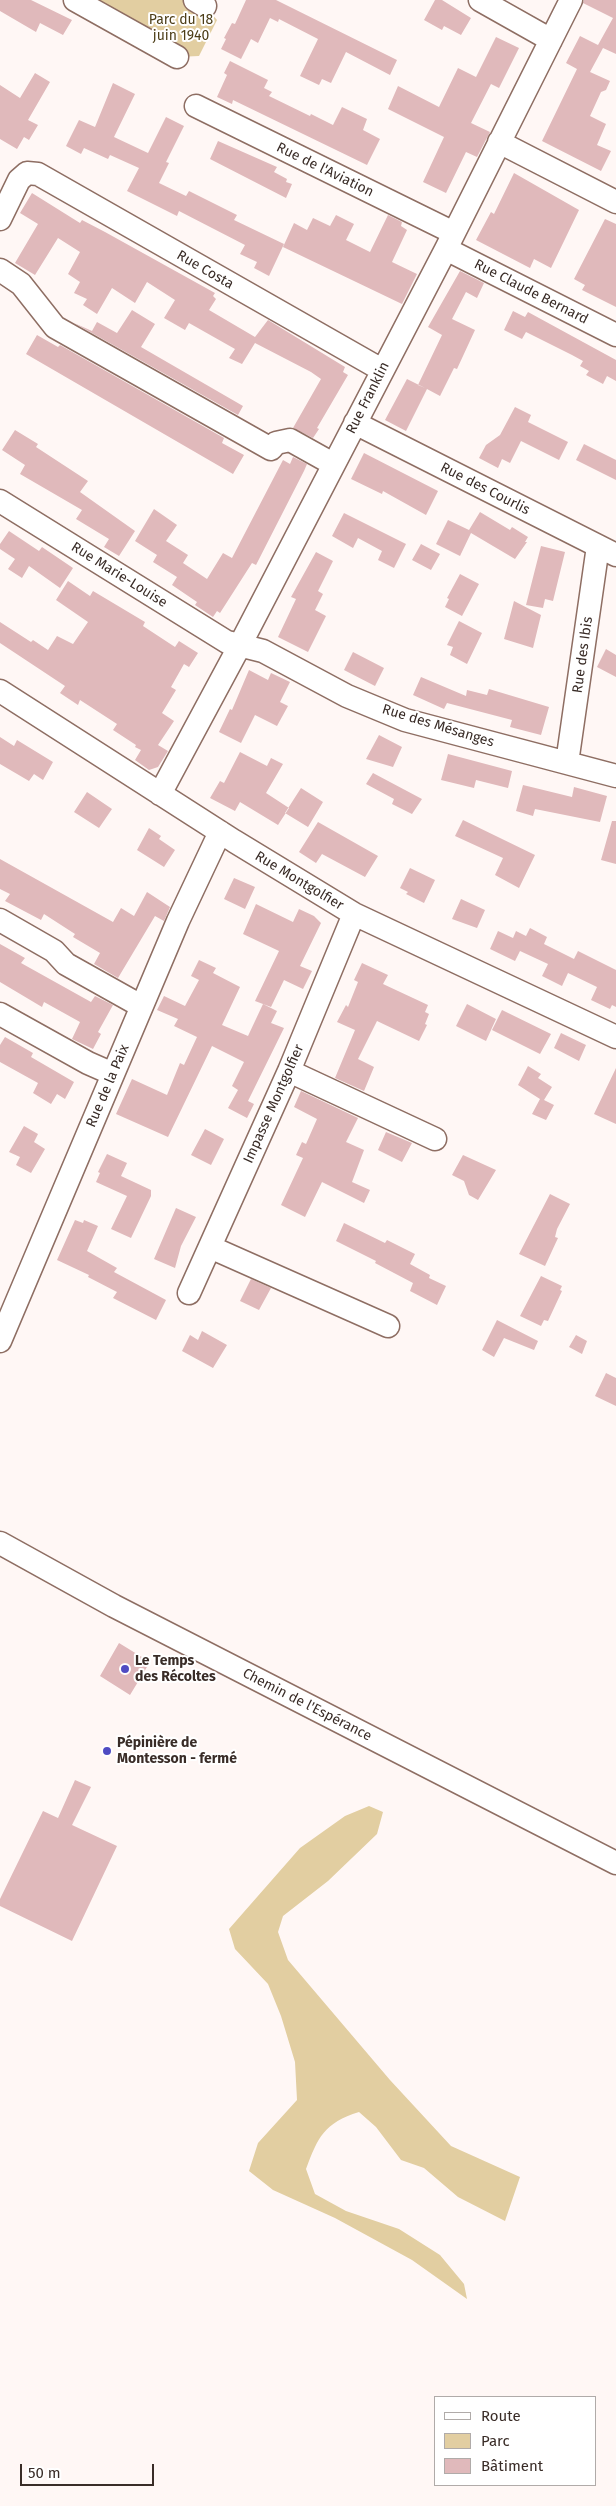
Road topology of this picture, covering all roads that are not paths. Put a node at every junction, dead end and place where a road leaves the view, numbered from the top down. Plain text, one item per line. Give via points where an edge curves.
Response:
1 (76, 0) edge
2 (480, 0) edge
3 (571, 0) edge
4 (551, 40) junction
5 (176, 58) dead end
6 (196, 106) dead end
7 (499, 142) junction
8 (616, 202) edge
9 (0, 219) edge
10 (450, 241) junction
11 (0, 270) edge
12 (616, 336) edge
13 (382, 370) junction
14 (355, 423) junction
15 (333, 464) junction
16 (0, 501) edge
17 (607, 550) edge
18 (239, 647) junction
19 (0, 691) edge
20 (567, 763) junction
21 (616, 776) edge
22 (160, 794) junction
23 (220, 832) junction
24 (354, 914) junction
25 (0, 920) edge
26 (142, 1006) junction
27 (0, 1014) edge
28 (616, 1037) edge
29 (289, 1071) junction
30 (113, 1074) junction
31 (435, 1139) dead end
32 (210, 1247) junction
33 (190, 1293) dead end
34 (388, 1326) dead end
35 (0, 1341) edge
36 (0, 1542) edge
37 (616, 1863) edge

1 - 5 street
2 - 4 street
3 - 4 street, Rue Franklin
4 - 7 street, Rue Franklin
6 - 10 street, Rue de l'Aviation
7 - 8 street
7 - 10 street, Rue Franklin
9 - 13 street, Rue Costa via 19,180 27,173 38,174
10 - 12 street, Rue Claude Bernard
10 - 13 street, Rue Franklin
11 - 15 street via 21,284 55,327 271,449 276,443 290,440
13 - 14 street, Rue Franklin
14 - 15 street, Rue Franklin
14 - 17 street, Rue des Courlis
15 - 18 street, Rue Franklin
16 - 18 street, Rue Marie-Louise
17 - 20 street, Rue des Ibis
18 - 20 street, Rue des Mésanges via 263,651 347,696 404,720
18 - 22 street, Rue Franklin
19 - 22 street, Rue Montgolfier
20 - 21 street, Rue des Mésanges
22 - 23 street, Rue Montgolfier
23 - 24 street, Rue Montgolfier
23 - 26 street, Rue de la Paix
24 - 28 street, Rue Montgolfier
24 - 29 street, Impasse Montgolfier
25 - 26 street via 54,951 66,964
26 - 30 street, Rue de la Paix
27 - 30 street
29 - 31 street
29 - 32 street, Impasse Montgolfier
30 - 35 street, Rue de la Paix
32 - 33 street, Impasse Montgolfier
32 - 34 street
36 - 37 street, Chemin de l'Espérance via 114,1606

